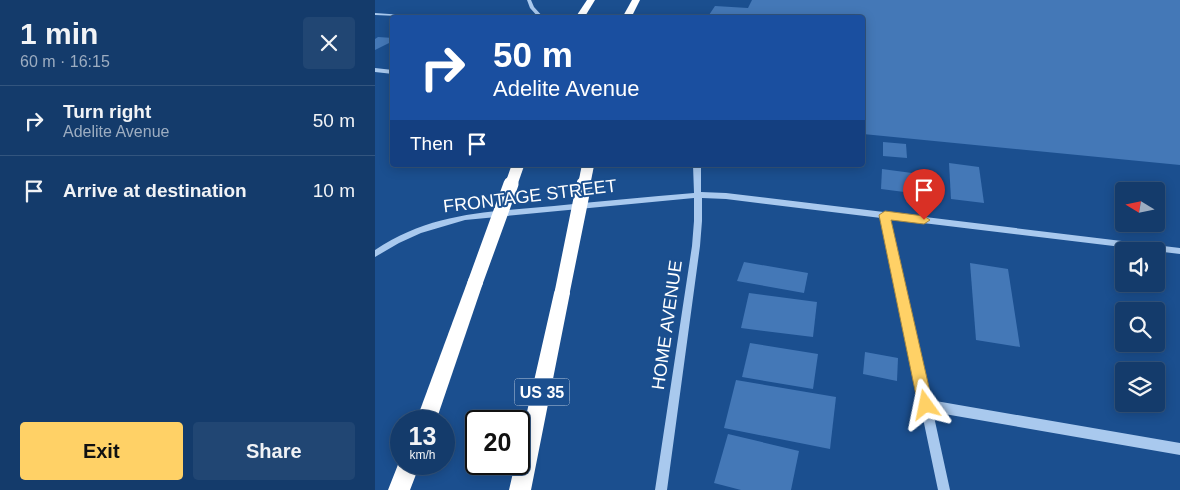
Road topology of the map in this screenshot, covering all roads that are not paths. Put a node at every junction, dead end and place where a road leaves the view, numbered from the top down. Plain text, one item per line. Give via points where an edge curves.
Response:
1 (529, 0) edge
2 (591, 0) edge
3 (636, 0) edge
4 (375, 14) edge
5 (390, 15) edge
6 (539, 15) edge
7 (581, 15) edge
8 (628, 15) edge
9 (375, 70) edge
10 (390, 72) edge
11 (517, 167) edge
12 (588, 167) edge
13 (697, 167) edge
14 (697, 195) junction
15 (885, 215) junction
16 (1180, 251) edge
17 (375, 254) edge
18 (926, 405) junction
19 (430, 410) edge
20 (1180, 449) edge
21 (405, 475) edge
22 (399, 490) edge
23 (521, 490) edge
24 (661, 490) edge
25 (944, 490) edge

1 - 6 street
2 - 7 highway
3 - 8 highway
4 - 5 street
9 - 10 street
11 - 19 highway, bridge
12 - 23 highway, US 35, bridge
13 - 14 street, HOME AVENUE
14 - 15 street, FRONTAGE STREET
14 - 17 street, FRONTAGE STREET via 465,217 438,222 411,233
14 - 24 street, HOME AVENUE via 696,246
15 - 16 street, FRONTAGE STREET
15 - 18 street
18 - 20 street
18 - 25 street
21 - 22 highway

